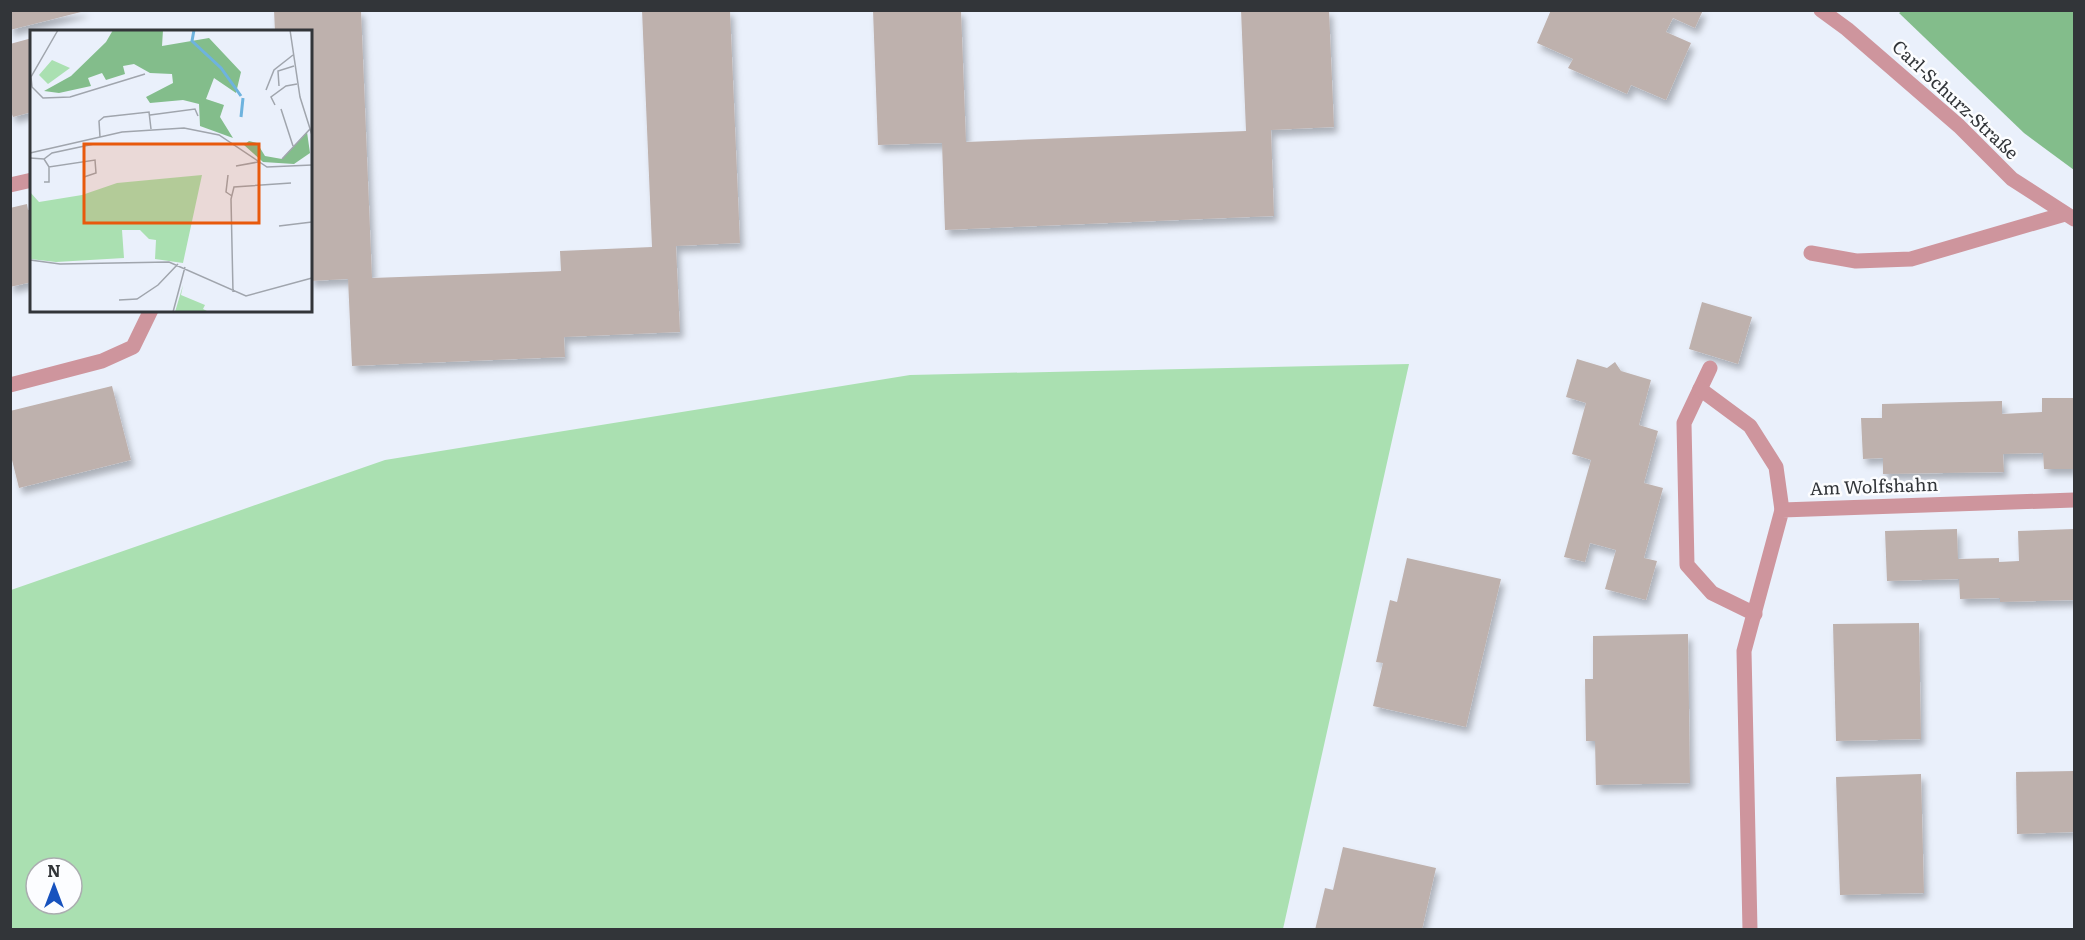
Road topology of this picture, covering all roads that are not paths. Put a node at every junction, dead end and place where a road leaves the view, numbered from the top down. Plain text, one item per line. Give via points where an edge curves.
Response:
1 (1821, 10) edge
2 (30, 180) edge
3 (10, 185) edge
4 (2070, 217) edge
5 (1811, 253) dead end
6 (149, 312) edge
7 (1710, 368) dead end
8 (10, 384) edge
9 (1700, 389) junction
10 (2074, 500) edge
11 (1782, 510) junction
12 (1755, 614) junction
13 (1750, 930) edge

1 - 4 street, Carl-Schurz-Straße via 1959,126 2012,179
2 - 3 street
4 - 5 street, Carl-Schurz-Straße via 1911,259 1856,261
6 - 8 street via 133,346 102,361
7 - 9 street
9 - 11 street via 1750,426 1776,467
9 - 12 street via 1684,423 1687,565 1712,593
10 - 11 street, Am Wolfshahn
11 - 12 street
12 - 13 street via 1744,651

